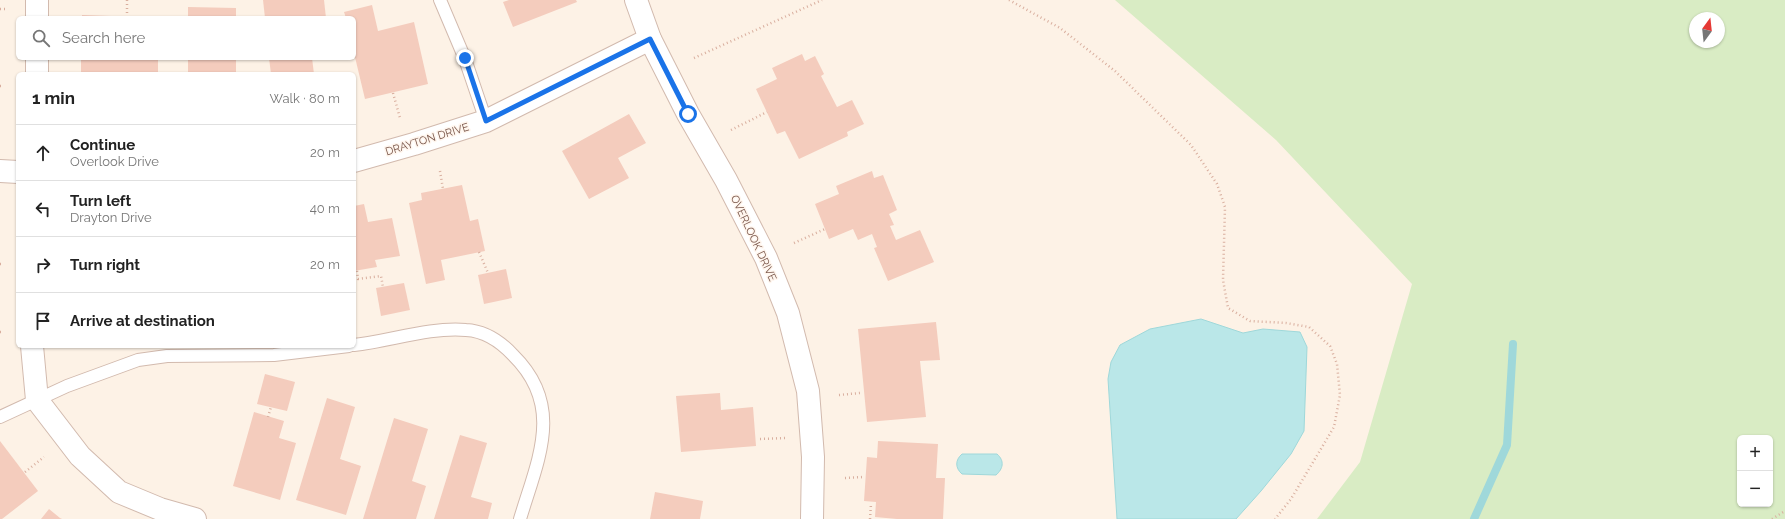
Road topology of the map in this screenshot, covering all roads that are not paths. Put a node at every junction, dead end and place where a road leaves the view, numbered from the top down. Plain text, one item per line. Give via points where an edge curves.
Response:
1 (37, 0) edge
2 (440, 0) edge
3 (636, 0) edge
4 (37, 16) edge
5 (650, 39) junction
6 (37, 60) edge
7 (36, 72) edge
8 (486, 121) junction
9 (356, 160) edge
10 (0, 171) edge
11 (16, 172) edge
12 (356, 345) edge
13 (32, 348) edge
14 (332, 348) edge
15 (37, 400) junction
16 (0, 417) edge
17 (195, 519) edge
18 (520, 519) edge
19 (812, 519) edge

1 - 4 street
2 - 8 lane via 465,58
3 - 5 street, OVERLOOK DRIVE
5 - 8 street, DRAYTON DRIVE
5 - 19 street, OVERLOOK DRIVE via 766,258 788,314 808,391 813,457
6 - 7 street
8 - 9 street, DRAYTON DRIVE
10 - 11 street
12 - 18 lane via 434,332 466,330 479,332 497,340 525,367 540,394 544,422 541,449
13 - 15 street
14 - 15 lane via 274,355 167,356 138,360
15 - 16 lane
15 - 17 street via 80,456 119,492 160,509

